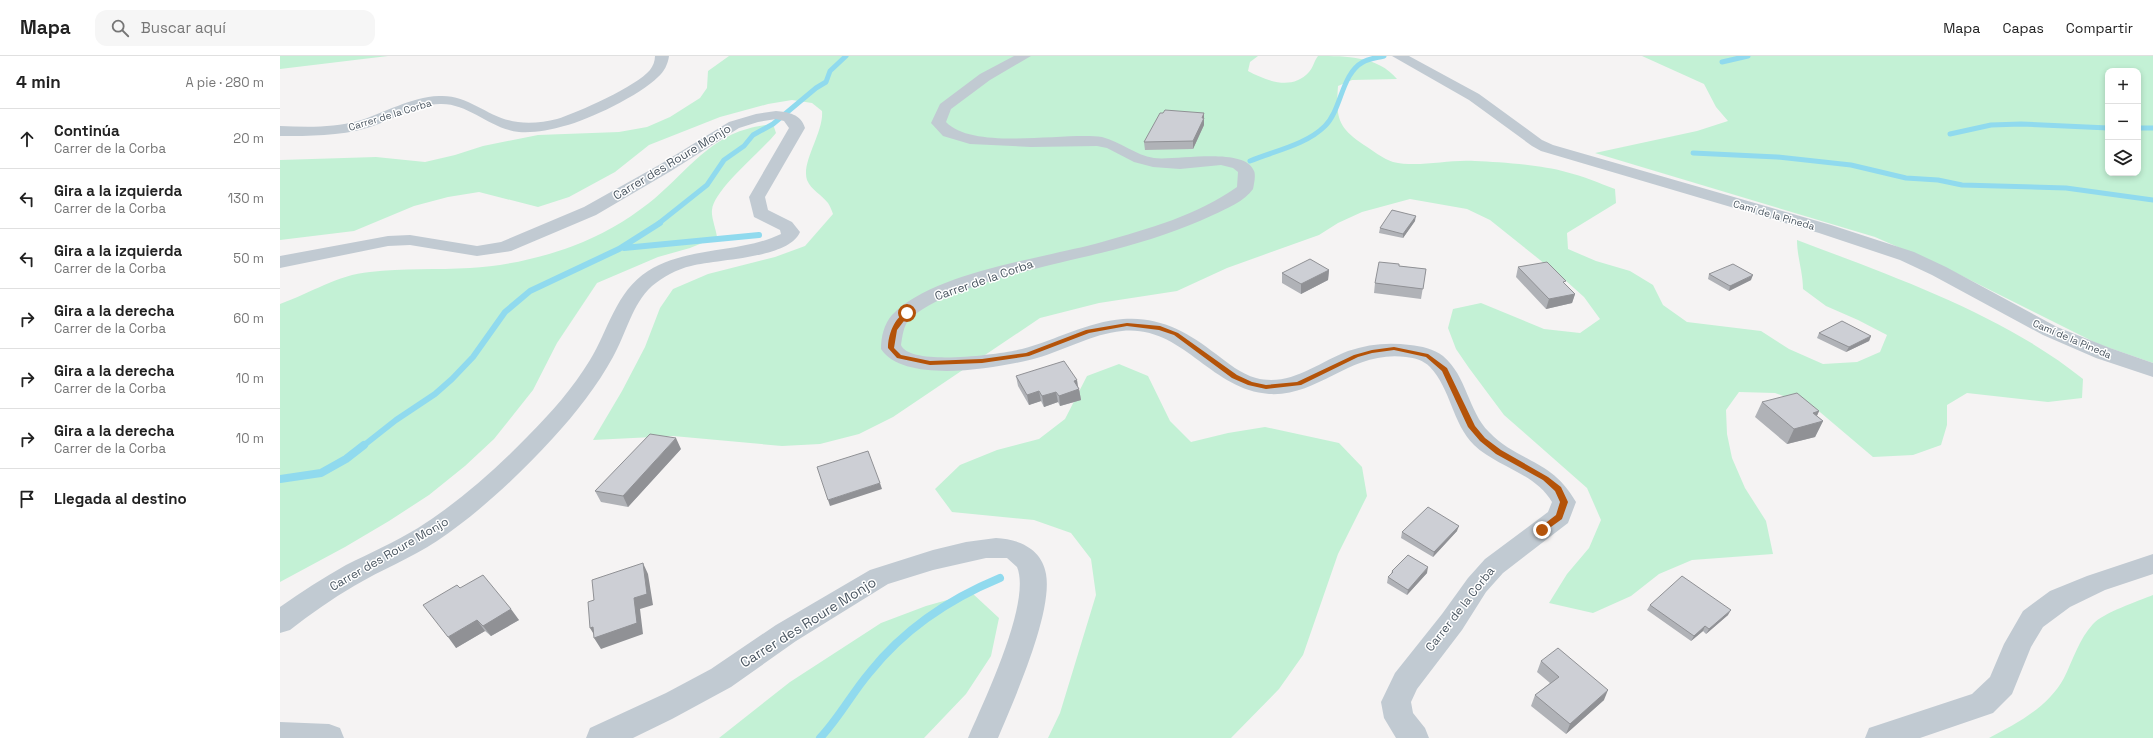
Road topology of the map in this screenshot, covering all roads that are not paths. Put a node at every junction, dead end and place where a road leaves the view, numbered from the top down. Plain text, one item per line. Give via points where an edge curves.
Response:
1 (662, 56) edge
2 (1024, 56) edge
3 (1399, 56) edge
4 (280, 131) edge
5 (280, 262) edge
6 (2153, 370) edge
7 (2153, 564) edge
8 (280, 622) edge
9 (280, 736) edge
10 (330, 738) edge
11 (601, 738) edge
12 (983, 738) edge
13 (1414, 738) edge
14 (1880, 738) edge

1 - 4 street, Carrer de la Corba via 661,65 649,78 571,120 550,125 508,125 467,104 441,100 424,103 348,128 318,132
2 - 13 street, Carrer de la Corba via 985,77 945,107 940,113 938,124 941,129 955,136 1001,142 1031,144 1097,141 1109,143 1146,161 1158,163 1235,163 1246,171 1245,189 1207,211 1124,241 1010,270 935,296 917,305 900,320 891,339 891,348 899,356 930,363 982,361 1027,354 1088,331 1143,325 1176,334 1234,376 1250,384 1266,387 1298,384 1372,351 1412,351 1437,361 1445,370 1472,427 1482,440 1546,479 1558,489 1564,502 1559,517 1494,566 1477,585 1452,622 1404,682 1396,702 1397,708 1399,718
3 - 6 street, Camí de la Pineda via 1474,97 1547,148 1838,233 1907,256 2050,331
5 - 8 street, Carrer des Roure Monjo via 388,241 410,240 477,251 505,248 590,211 734,124 776,115 789,117 796,123 797,128 757,197 760,213 786,226 791,232 789,237 780,243 760,248 682,262 654,274 643,283 628,304 609,345 570,403 535,442 482,492 436,529 343,580
7 - 14 street via 2096,583 2067,596 2033,619 2018,644 2002,685 1982,704
9 - 10 street
11 - 12 street, Carrer des Roure Monjo via 703,688 812,616 878,578 952,556 1002,546 1016,550 1028,559 1033,573 1034,589 1026,625

